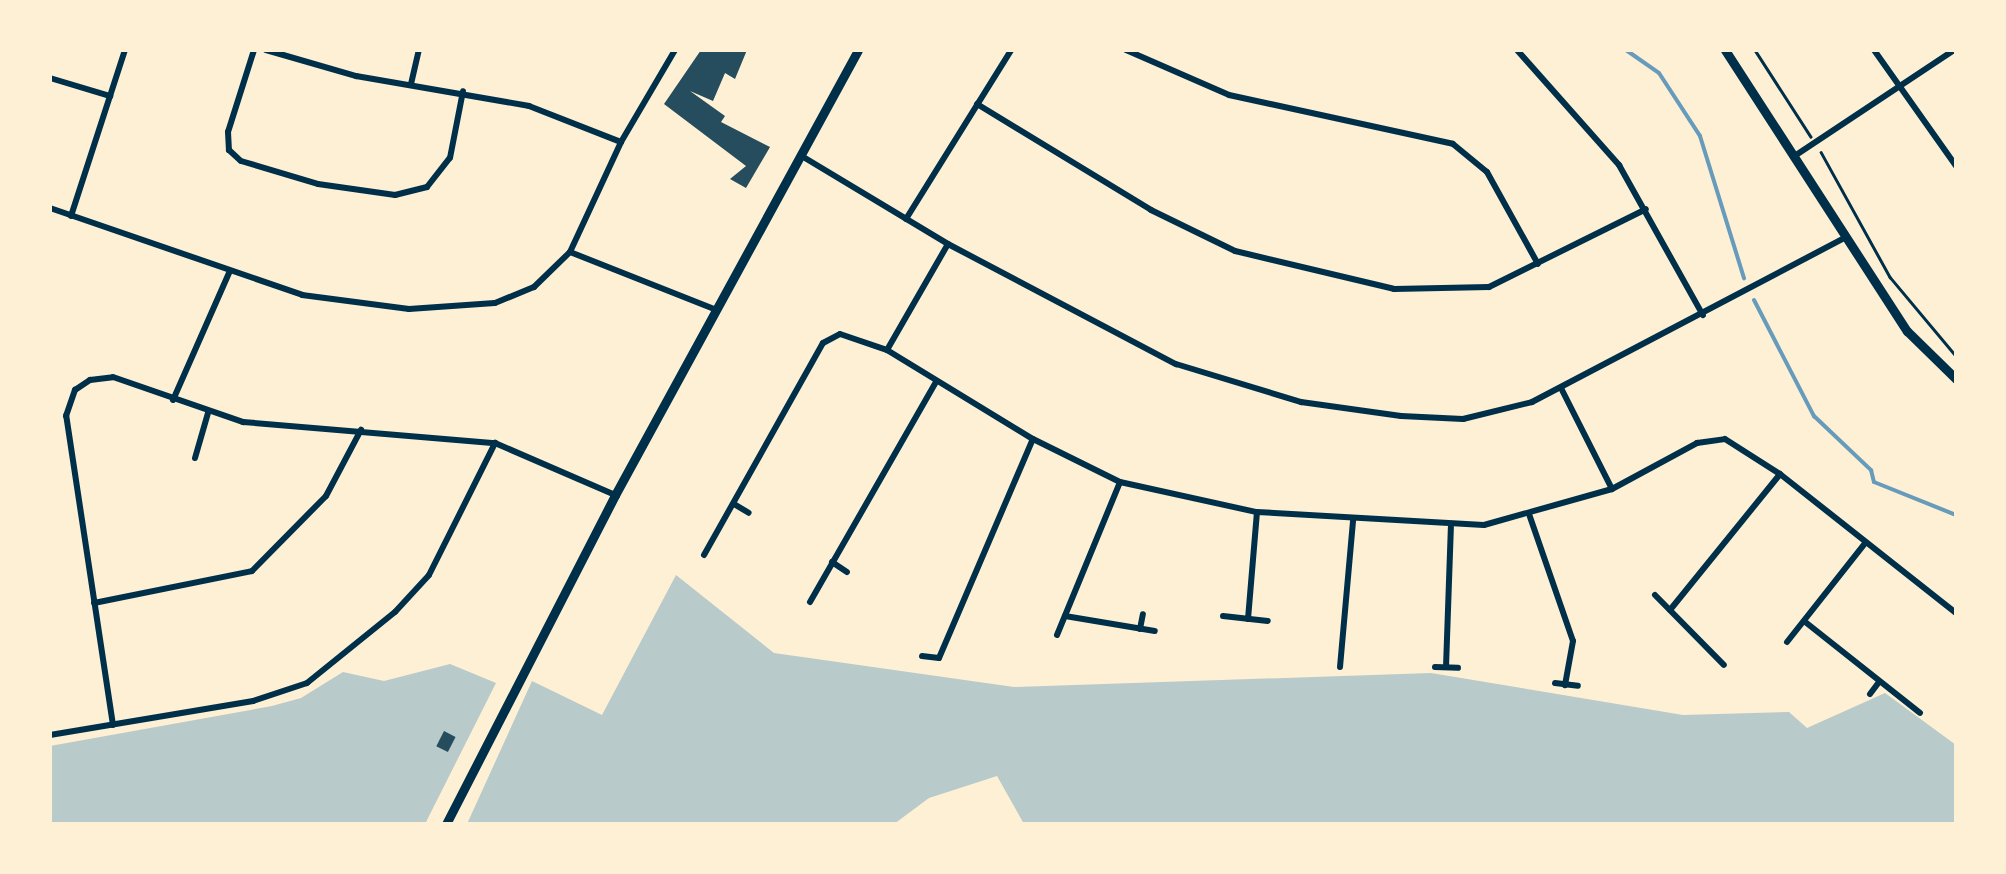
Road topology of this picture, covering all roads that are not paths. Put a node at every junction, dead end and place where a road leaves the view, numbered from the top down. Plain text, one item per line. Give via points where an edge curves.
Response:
1 (125, 50) edge
2 (254, 50) edge
3 (266, 50) edge
4 (418, 50) edge
5 (675, 50) edge
6 (858, 50) edge
7 (1011, 50) edge
8 (1126, 50) edge
9 (1516, 50) edge
10 (1725, 50) edge
11 (1874, 50) edge
12 (1954, 50) edge
13 (50, 78) edge
14 (410, 84) junction
15 (1898, 86) junction
16 (463, 91) junction
17 (110, 96) junction
18 (977, 104) junction
19 (621, 142) junction
20 (799, 154) junction
21 (1793, 157) junction
22 (1956, 166) edge
23 (50, 208) edge
24 (1646, 209) junction
25 (72, 216) junction
26 (906, 219) junction
27 (1845, 238) junction
28 (948, 244) junction
29 (570, 252) junction
30 (1538, 264) junction
31 (229, 273) junction
32 (714, 309) junction
33 (1703, 315) junction
34 (888, 350) junction
35 (1956, 379) edge
36 (936, 382) junction
37 (1560, 388) junction
38 (173, 400) junction
39 (208, 414) junction
40 (361, 430) junction
41 (1033, 439) junction
42 (495, 443) junction
43 (194, 458) dead end
44 (1780, 474) junction
45 (1120, 482) junction
46 (1612, 489) junction
47 (614, 495) junction
48 (734, 504) junction
49 (1257, 512) junction
50 (749, 513) dead end
51 (1529, 514) junction
52 (1353, 520) junction
53 (1451, 527) junction
54 (1866, 542) junction
55 (704, 554) dead end
56 (832, 562) junction
57 (847, 572) dead end
58 (1954, 594) edge
59 (1655, 595) dead end
60 (810, 602) dead end
61 (94, 604) junction
62 (1946, 605) junction
63 (1670, 610) junction
64 (1956, 613) edge
65 (1143, 614) dead end
66 (1065, 616) junction
67 (1223, 616) dead end
68 (1248, 619) junction
69 (1268, 621) dead end
70 (1804, 621) junction
71 (1140, 629) junction
72 (1155, 631) dead end
73 (1057, 635) dead end
74 (1787, 642) dead end
75 (922, 656) dead end
76 (1724, 665) dead end
77 (1340, 666) dead end
78 (1435, 667) dead end
79 (1446, 667) junction
80 (1458, 668) dead end
81 (1880, 682) junction
82 (1555, 683) dead end
83 (1566, 684) junction
84 (1578, 686) dead end
85 (1870, 694) dead end
86 (1920, 713) dead end
87 (113, 725) junction
88 (50, 735) edge
89 (446, 824) edge

1 - 17 street
2 - 16 street via 228,132 229,150 241,161 318,184 395,195 427,187 450,158
3 - 14 street via 336,72
4 - 14 street
5 - 19 street
6 - 20 street
7 - 18 street
8 - 30 street via 1229,95 1453,144 1487,172
9 - 24 street via 1586,124
10 - 21 street
11 - 15 street
12 - 15 street
13 - 17 street
14 - 16 street
15 - 21 street
15 - 22 street
16 - 19 street via 544,110
17 - 25 street
18 - 26 street
18 - 30 street via 1150,210 1235,251 1294,270 1428,291 1489,287
19 - 29 street
20 - 26 street
20 - 32 street
21 - 27 street
23 - 25 street
24 - 30 street
24 - 33 street
25 - 31 street
26 - 28 street
27 - 33 street
27 - 35 street via 1906,330
28 - 34 street
28 - 37 street via 1176,364 1301,402 1463,419 1508,411
29 - 31 street via 518,295 460,308 343,302
29 - 32 street
31 - 38 street
32 - 47 street
33 - 37 street
34 - 36 street
34 - 48 street via 829,336
36 - 41 street
36 - 56 street
37 - 46 street
38 - 39 street
38 - 61 street via 106,376 82,383 68,404
39 - 40 street
39 - 43 street
40 - 42 street
40 - 61 street via 326,496 252,571
41 - 45 street
41 - 75 street via 938,658
42 - 47 street
42 - 87 street via 462,521 429,575 395,612 307,683 253,701
44 - 46 street via 1738,445 1713,440
44 - 54 street
44 - 63 street
45 - 49 street
45 - 66 street
46 - 51 street
47 - 89 street
48 - 50 street
48 - 55 street
49 - 52 street
49 - 68 street
51 - 53 street
51 - 83 street via 1572,641
52 - 53 street
52 - 77 street
53 - 79 street
54 - 62 street
54 - 70 street
56 - 57 street
56 - 60 street
58 - 62 street
59 - 63 street
61 - 87 street
62 - 64 street
63 - 76 street
65 - 71 street
66 - 71 street
66 - 73 street
67 - 68 street
68 - 69 street
70 - 74 street
70 - 81 street
71 - 72 street
78 - 79 street
79 - 80 street
81 - 85 street
81 - 86 street
82 - 83 street
83 - 84 street
87 - 88 street

